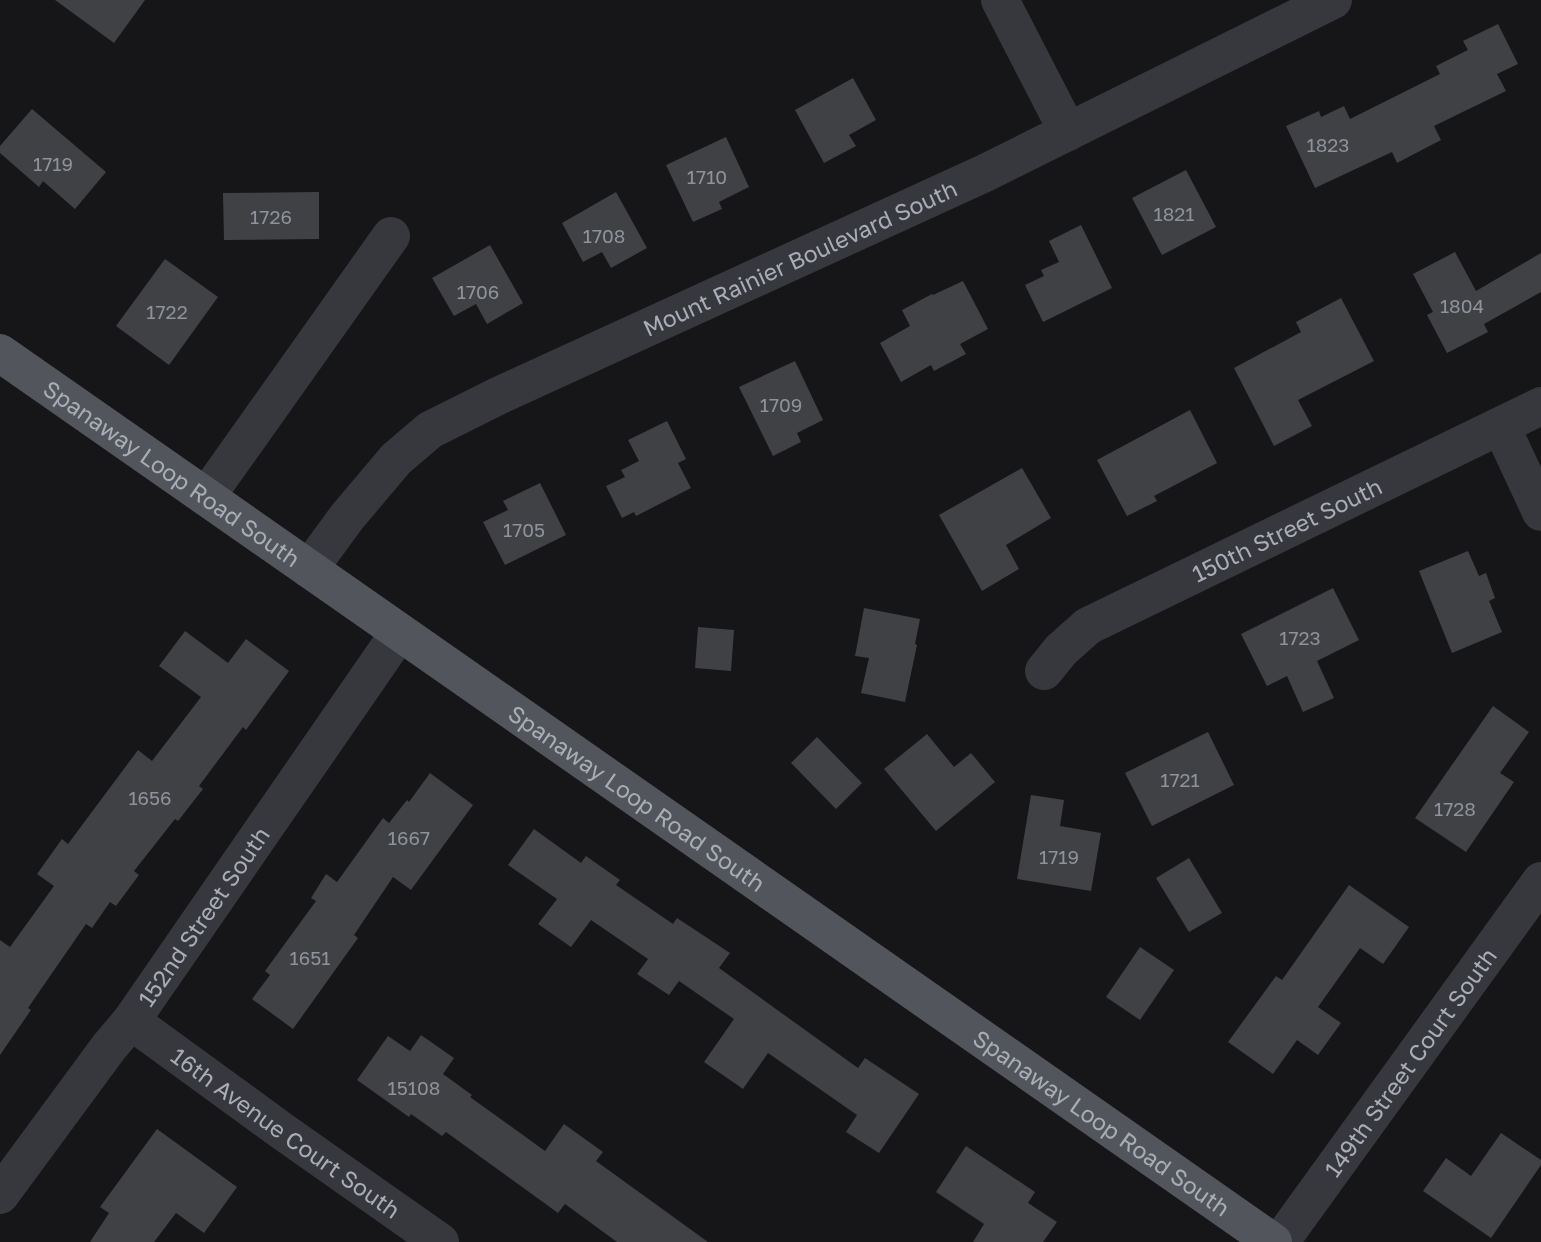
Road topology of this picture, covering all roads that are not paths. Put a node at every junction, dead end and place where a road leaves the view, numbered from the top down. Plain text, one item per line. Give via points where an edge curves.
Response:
1 (1000, 0) edge
2 (1333, 0) edge
3 (1068, 132) junction
4 (391, 236) dead end
5 (0, 353) edge
6 (1541, 406) edge
7 (1501, 426) junction
8 (206, 497) junction
9 (1541, 512) edge
10 (309, 569) junction
11 (399, 633) junction
12 (1044, 671) dead end
13 (1535, 903) edge
14 (131, 1021) junction
15 (0, 1195) edge
16 (440, 1242) edge
17 (1273, 1242) edge
18 (1280, 1242) edge

1 - 3 street
2 - 3 street, Mount Rainier Boulevard South
3 - 10 street, Mount Rainier Boulevard South via 430,430 396,459
4 - 8 street
5 - 8 main road, Spanaway Loop Road South
6 - 7 street, 150th Street South
7 - 9 street
7 - 12 street, 150th Street South via 1088,626
8 - 10 main road, Spanaway Loop Road South
10 - 11 main road, Spanaway Loop Road South
11 - 14 street, 152nd Street South
11 - 17 main road, Spanaway Loop Road South
13 - 18 street, 149th Street Court South
14 - 15 street, 152nd Street South
14 - 16 street, 16th Avenue Court South

